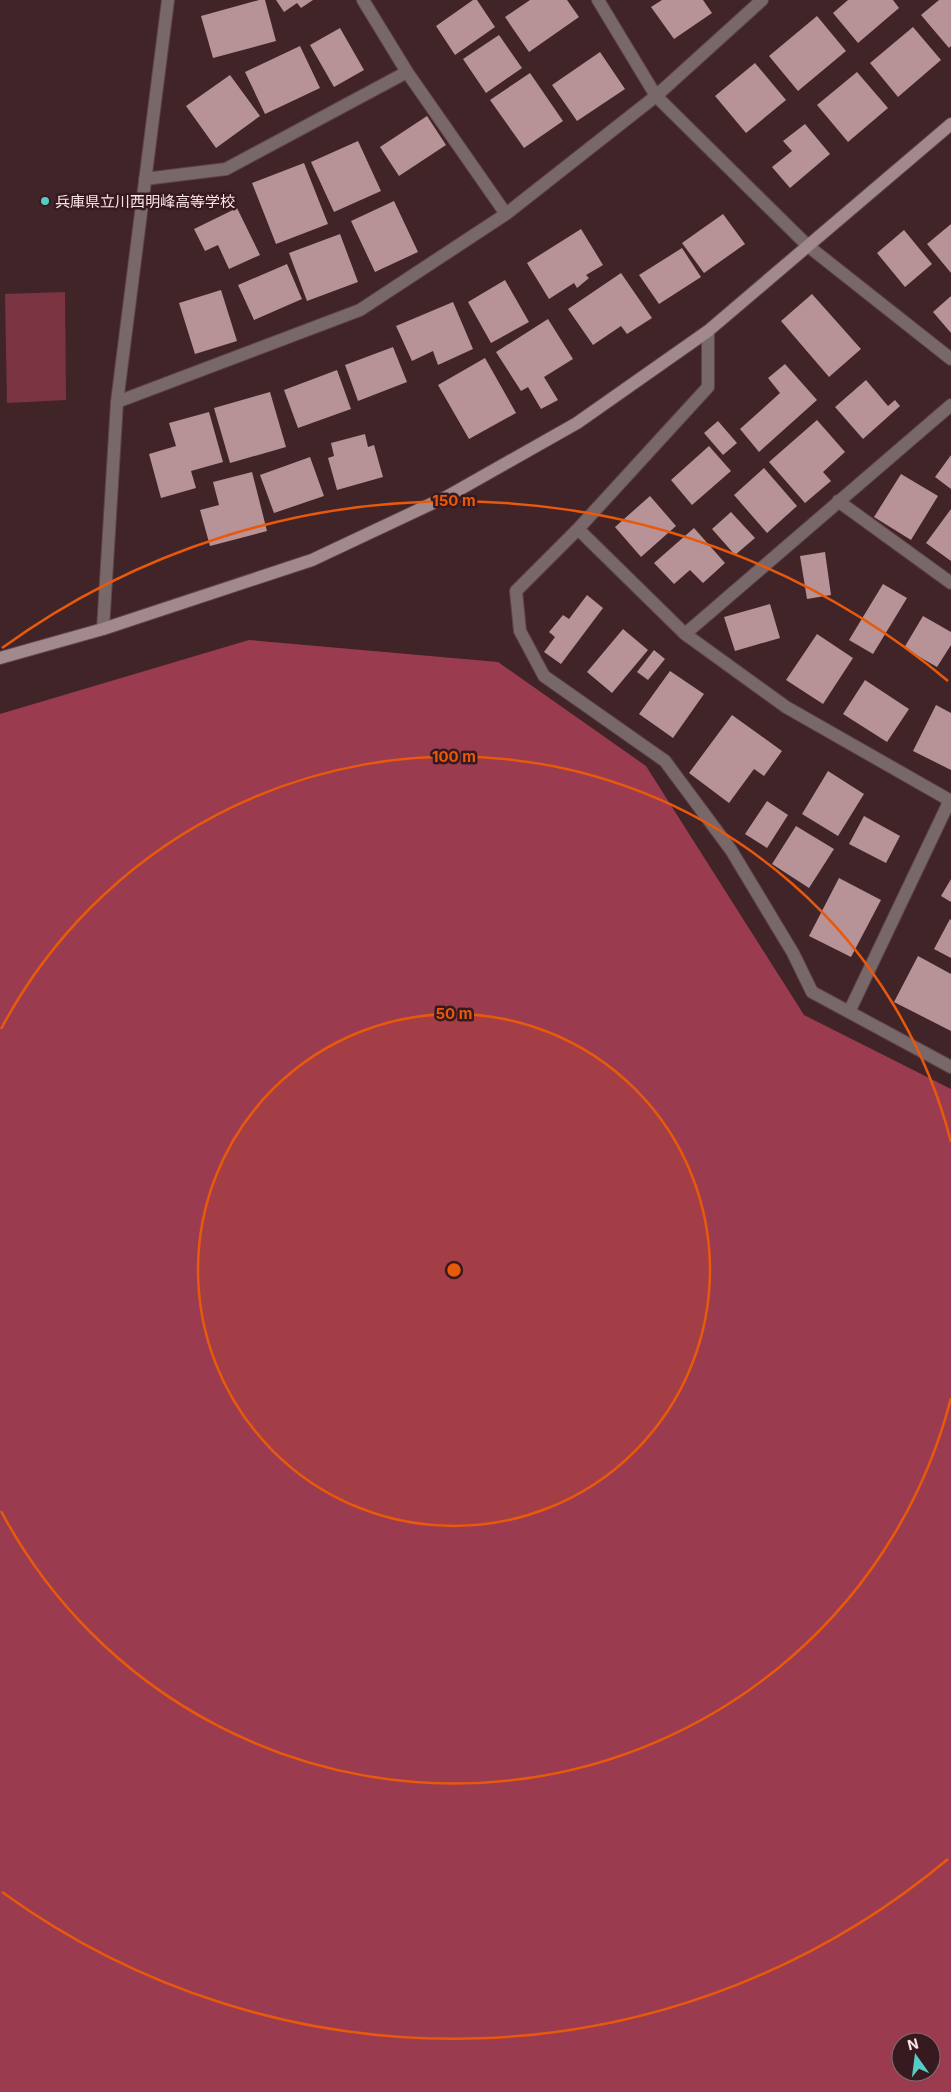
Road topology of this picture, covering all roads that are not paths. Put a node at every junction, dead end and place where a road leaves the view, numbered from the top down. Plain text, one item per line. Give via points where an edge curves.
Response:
1 (168, 0) edge
2 (363, 0) edge
3 (598, 0) edge
4 (762, 0) edge
5 (407, 72) junction
6 (656, 96) junction
7 (951, 124) edge
8 (145, 179) junction
9 (506, 214) junction
10 (808, 246) junction
11 (708, 331) junction
12 (951, 359) edge
13 (117, 402) junction
14 (951, 405) edge
15 (838, 501) junction
16 (578, 529) junction
17 (951, 583) edge
18 (103, 629) junction
19 (685, 634) junction
20 (0, 658) edge
21 (950, 801) edge
22 (849, 1012) junction
23 (951, 1067) edge

1 - 8 street
2 - 5 street
3 - 6 street
4 - 6 street
5 - 8 street via 226,169
5 - 9 street
6 - 9 street
6 - 10 street
7 - 10 street
8 - 13 street
9 - 13 street via 360,310
10 - 11 street
10 - 12 street
11 - 16 street via 708,387
11 - 18 street via 577,423 448,496 312,560
13 - 18 street
14 - 15 street
15 - 17 street
15 - 19 street
16 - 19 street
16 - 22 street via 516,591 520,631 544,676 665,761 731,850 793,953 812,992
18 - 20 street
19 - 21 street via 786,707
21 - 22 street
22 - 23 street

